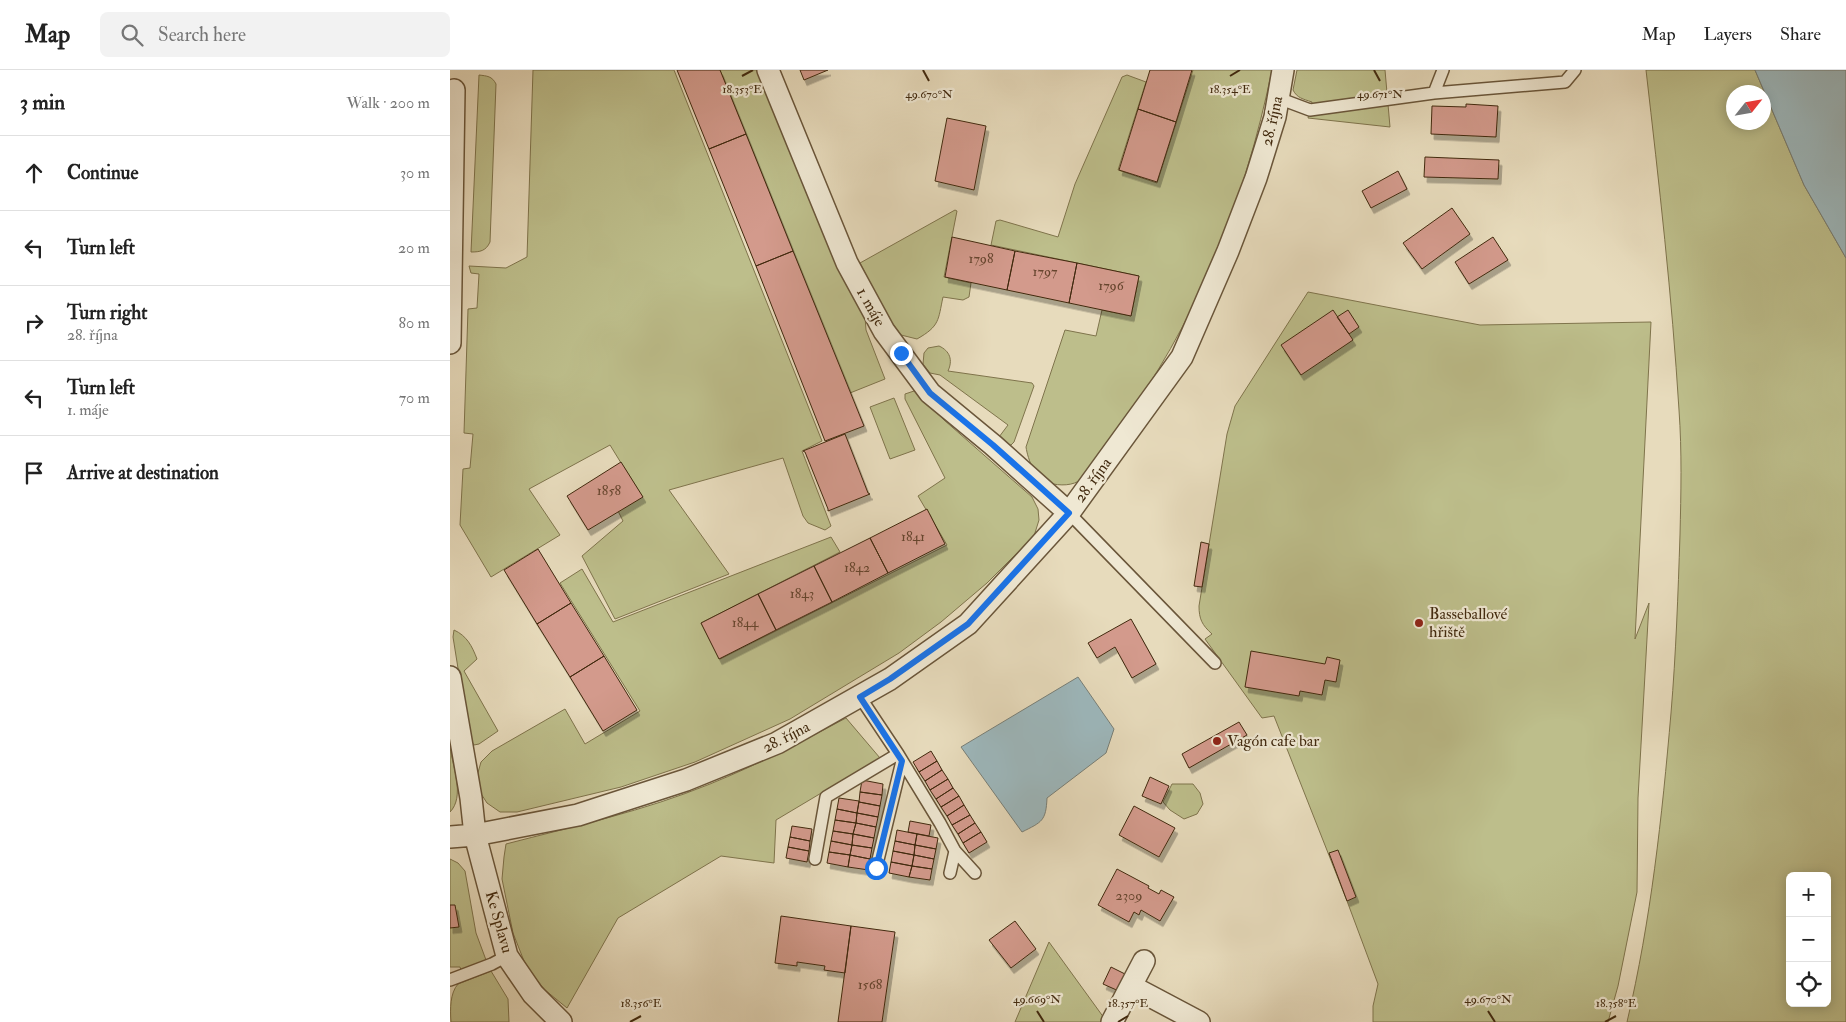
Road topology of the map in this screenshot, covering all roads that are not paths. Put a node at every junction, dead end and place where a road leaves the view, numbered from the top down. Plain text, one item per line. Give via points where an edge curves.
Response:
1 (768, 70) edge
2 (1283, 70) edge
3 (1443, 70) edge
4 (1575, 70) edge
5 (454, 90) dead end
6 (1434, 93) junction
7 (1278, 98) junction
8 (450, 343) edge
9 (1069, 513) junction
10 (1215, 663) dead end
11 (450, 677) edge
12 (860, 697) junction
13 (900, 758) junction
14 (475, 835) junction
15 (450, 837) edge
16 (954, 851) junction
17 (815, 859) dead end
18 (876, 868) dead end
19 (950, 873) dead end
20 (975, 873) dead end
21 (507, 956) junction
22 (1144, 961) dead end
23 (450, 980) edge
24 (1131, 986) junction
25 (561, 1022) edge
26 (1112, 1022) edge
27 (1199, 1022) edge

1 - 9 street, 1. máje via 847,263 884,331 930,393
2 - 7 street, 28. října
3 - 6 lane
4 - 6 lane via 1565,82
5 - 8 street
6 - 7 lane via 1310,110
7 - 9 street, 28. října via 1256,178 1182,357
9 - 10 lane
9 - 12 street, 28. října via 968,624
11 - 14 street, Ke Splavu
12 - 13 lane
12 - 14 street, 28. října via 777,743 686,780 578,815
13 - 16 lane
13 - 17 lane via 826,797
13 - 18 lane
14 - 15 street, 28. října
14 - 21 street, Ke Splavu
16 - 19 lane
16 - 20 lane
21 - 23 lane
21 - 25 street, Ke Splavu via 533,994
22 - 24 street
24 - 26 street
24 - 27 street

